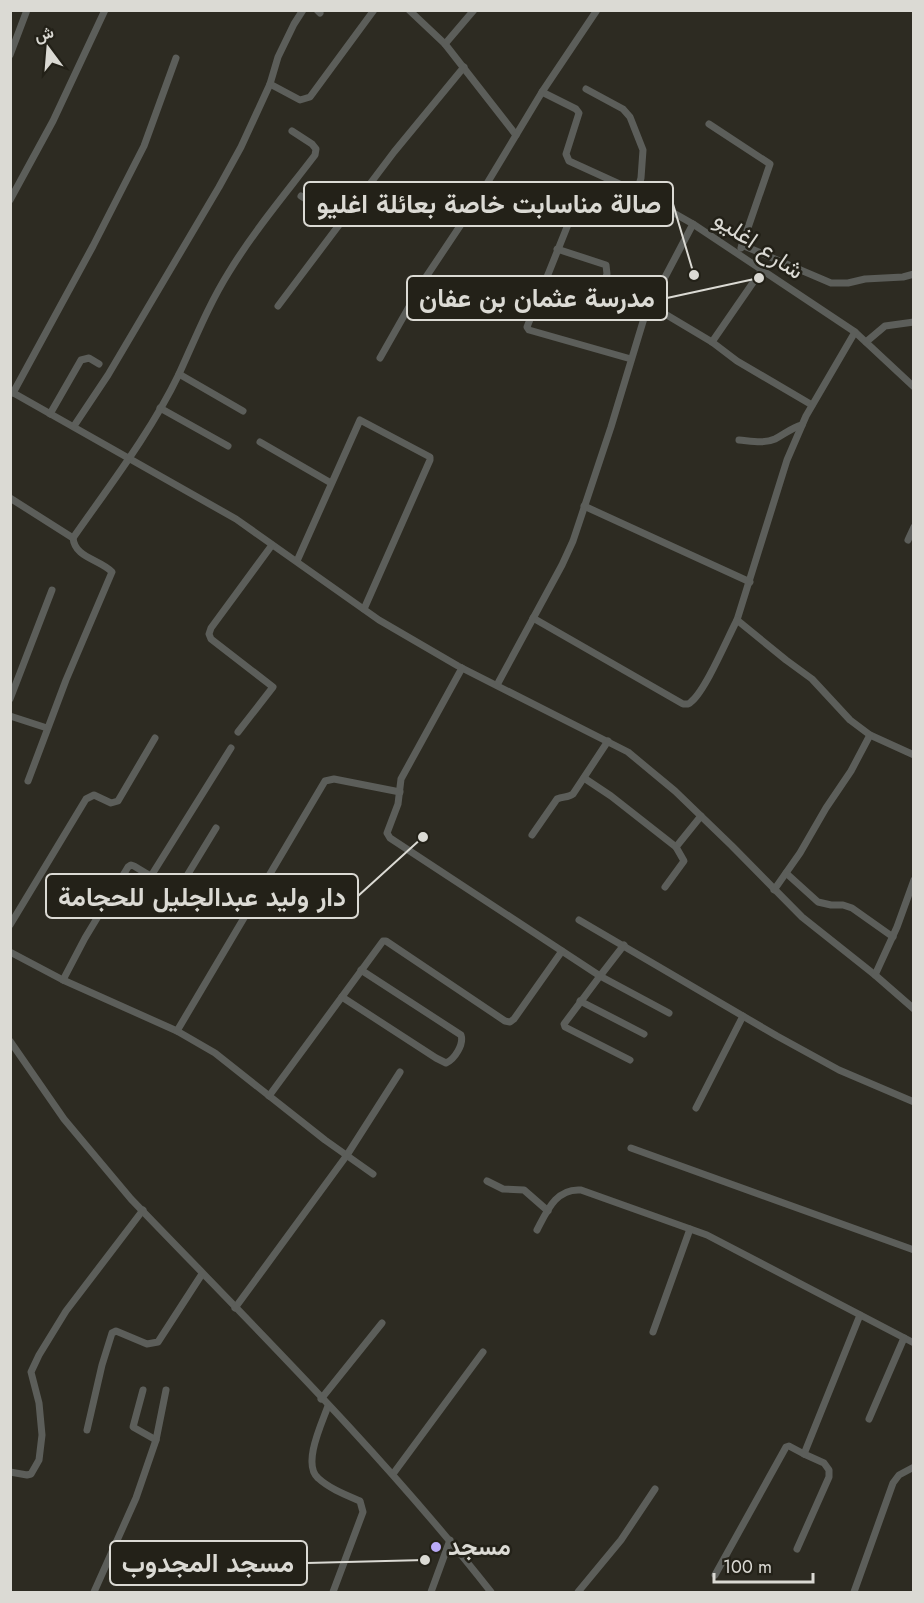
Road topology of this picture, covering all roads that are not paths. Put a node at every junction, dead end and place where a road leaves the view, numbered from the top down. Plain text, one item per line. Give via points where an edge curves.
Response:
1 (27, 10) edge
2 (105, 10) edge
3 (303, 10) edge
4 (374, 10) edge
5 (409, 10) edge
6 (474, 10) edge
7 (597, 10) edge
8 (445, 44) junction
9 (11, 52) edge
10 (176, 58) dead end
11 (464, 67) junction
12 (270, 84) junction
13 (586, 89) dead end
14 (542, 92) junction
15 (709, 124) dead end
16 (292, 131) dead end
17 (516, 135) junction
18 (637, 192) junction
19 (301, 196) dead end
20 (10, 200) edge
21 (573, 212) dead end
22 (342, 222) junction
23 (693, 224) junction
24 (742, 245) junction
25 (557, 249) junction
26 (739, 254) junction
27 (761, 271) junction
28 (914, 274) edge
29 (543, 283) junction
30 (597, 300) junction
31 (650, 305) junction
32 (278, 306) dead end
33 (645, 315) junction
34 (914, 322) edge
35 (855, 332) junction
36 (712, 342) junction
37 (866, 342) junction
38 (380, 358) dead end
39 (631, 359) junction
40 (99, 364) dead end
41 (178, 374) junction
42 (914, 387) edge
43 (12, 392) edge
44 (812, 405) junction
45 (160, 408) junction
46 (243, 411) dead end
47 (50, 414) junction
48 (802, 425) junction
49 (74, 426) junction
50 (740, 440) dead end
51 (260, 442) dead end
52 (228, 446) dead end
53 (129, 460) junction
54 (332, 483) junction
55 (10, 498) edge
56 (584, 506) junction
57 (914, 527) edge
58 (73, 538) junction
59 (908, 540) dead end
60 (272, 545) junction
61 (297, 561) junction
62 (750, 582) junction
63 (52, 590) dead end
64 (364, 609) junction
65 (533, 618) junction
66 (737, 620) junction
67 (462, 668) junction
68 (497, 685) junction
69 (10, 699) edge
70 (10, 716) edge
71 (47, 729) junction
72 (238, 732) dead end
73 (870, 735) junction
74 (155, 738) dead end
75 (608, 741) junction
76 (231, 748) dead end
77 (914, 755) edge
78 (584, 778) junction
79 (28, 781) dead end
80 (400, 792) junction
81 (701, 816) junction
82 (216, 828) dead end
83 (532, 835) dead end
84 (676, 847) junction
85 (786, 873) junction
86 (151, 876) junction
87 (914, 880) edge
88 (665, 887) dead end
89 (774, 890) junction
90 (579, 920) dead end
91 (10, 925) edge
92 (892, 937) junction
93 (624, 945) junction
94 (562, 951) junction
95 (10, 952) edge
96 (362, 970) junction
97 (875, 975) junction
98 (600, 976) junction
99 (63, 980) junction
100 (342, 997) junction
101 (580, 1001) junction
102 (914, 1009) edge
103 (669, 1013) dead end
104 (743, 1016) junction
105 (177, 1031) junction
106 (644, 1034) dead end
107 (10, 1041) edge
108 (630, 1060) dead end
109 (400, 1072) dead end
110 (269, 1096) junction
111 (914, 1102) edge
112 (696, 1108) dead end
113 (631, 1148) dead end
114 (347, 1155) junction
115 (373, 1174) dead end
116 (487, 1181) dead end
117 (142, 1210) junction
118 (548, 1210) junction
119 (690, 1229) junction
120 (537, 1230) dead end
121 (914, 1250) edge
122 (202, 1274) junction
123 (235, 1308) junction
124 (860, 1315) junction
125 (382, 1323) dead end
126 (653, 1332) dead end
127 (904, 1338) junction
128 (914, 1343) edge
129 (483, 1352) dead end
130 (143, 1390) dead end
131 (166, 1390) dead end
132 (321, 1399) junction
133 (328, 1406) junction
134 (869, 1419) dead end
135 (87, 1430) dead end
136 (156, 1440) junction
137 (804, 1454) junction
138 (914, 1467) edge
139 (10, 1472) edge
140 (393, 1474) junction
141 (655, 1489) dead end
142 (450, 1540) junction
143 (797, 1549) dead end
144 (715, 1575) dead end
145 (94, 1593) edge
146 (333, 1593) edge
147 (431, 1593) edge
148 (490, 1593) edge
149 (578, 1593) edge
150 (854, 1593) edge

1 - 9 street
2 - 20 street via 49,130
3 - 12 street via 278,57
4 - 12 street via 309,97 300,100
5 - 8 street
6 - 8 street
7 - 14 street
8 - 11 street
10 - 43 street via 144,146
11 - 17 street
11 - 22 street
12 - 49 street via 219,188
13 - 18 street via 630,117 644,150
14 - 17 street
14 - 18 street, شارع اغليو via 579,113 567,159
15 - 24 street via 770,164
16 - 41 street via 312,144 315,154 230,270
17 - 38 street
18 - 23 street, شارع اغليو
19 - 22 street
21 - 25 street
22 - 32 street
23 - 26 street, شارع اغليو
23 - 31 street
24 - 26 street
24 - 28 street via 831,283
25 - 29 street
25 - 30 street via 606,265 607,274
26 - 27 street, شارع اغليو
27 - 35 street, شارع اغليو
27 - 36 street
29 - 30 street
29 - 39 street via 527,323 529,330
30 - 33 street
31 - 33 street
31 - 36 street
33 - 39 street
34 - 37 street via 885,326
35 - 37 street, شارع اغليو
35 - 44 street
36 - 44 street
37 - 42 street, شارع اغليو
39 - 56 street
40 - 47 street via 89,358 81,360
41 - 45 street
41 - 46 street
43 - 47 street
44 - 48 street
45 - 52 street
45 - 53 street
47 - 49 street
48 - 50 street via 774,440
48 - 62 street via 787,460
49 - 53 street
51 - 54 street
53 - 58 street
53 - 60 street via 236,519
54 - 61 street
54 - 64 street via 360,420 431,459
55 - 58 street
56 - 62 street
56 - 65 street via 562,565
57 - 59 street
58 - 71 street via 79,552 112,572
60 - 61 street
60 - 72 street via 209,634 273,687
61 - 64 street
62 - 66 street
63 - 69 street
64 - 67 street
65 - 66 street via 683,704 698,693
65 - 68 street
66 - 73 street via 812,679 843,714
67 - 68 street
67 - 80 street via 401,779
68 - 75 street
70 - 71 street
71 - 79 street
73 - 77 street
73 - 85 street
74 - 91 street via 118,801 111,803 94,795 86,800
75 - 78 street
75 - 81 street via 628,752
76 - 86 street
78 - 83 street via 568,798 555,801
78 - 84 street
80 - 94 street via 388,828 390,838
80 - 105 street via 334,779 325,781
81 - 84 street
81 - 89 street
82 - 86 street via 177,892
84 - 88 street via 684,861
85 - 89 street
85 - 92 street via 818,902 852,908
86 - 99 street via 134,866 128,867
87 - 92 street
89 - 97 street via 801,917
90 - 93 street
92 - 97 street
93 - 98 street
93 - 104 street
94 - 96 street via 510,1022 386,941 381,942
94 - 98 street
95 - 99 street
96 - 100 street
96 - 100 street via 461,1035 462,1042 452,1060 446,1063 436,1058
97 - 102 street
98 - 101 street
98 - 103 street
99 - 105 street
100 - 110 street
101 - 106 street
101 - 108 street via 565,1027
104 - 111 street via 839,1070
104 - 112 street
105 - 110 street via 215,1053
107 - 117 street via 64,1119
109 - 114 street
110 - 114 street
113 - 121 street
114 - 115 street
114 - 123 street
116 - 118 street via 503,1188 524,1190
117 - 122 street
117 - 139 street via 66,1311 39,1355 32,1372 42,1435 39,1460 31,1474
118 - 119 street via 568,1190 581,1190
118 - 120 street
119 - 124 street
119 - 126 street
122 - 123 street
122 - 135 street via 158,1342 147,1344 116,1331 112,1333
123 - 132 street
124 - 127 street
124 - 137 street
125 - 132 street
127 - 128 street
127 - 134 street
129 - 140 street
130 - 136 street via 133,1427
131 - 136 street
132 - 133 street
133 - 140 street
133 - 146 street via 312,1452 313,1472 363,1506
136 - 145 street via 136,1498
137 - 143 street via 824,1463 829,1477
137 - 144 street via 786,1447
138 - 150 street via 893,1483
140 - 142 street
141 - 149 street via 621,1540
142 - 147 street
142 - 148 street

